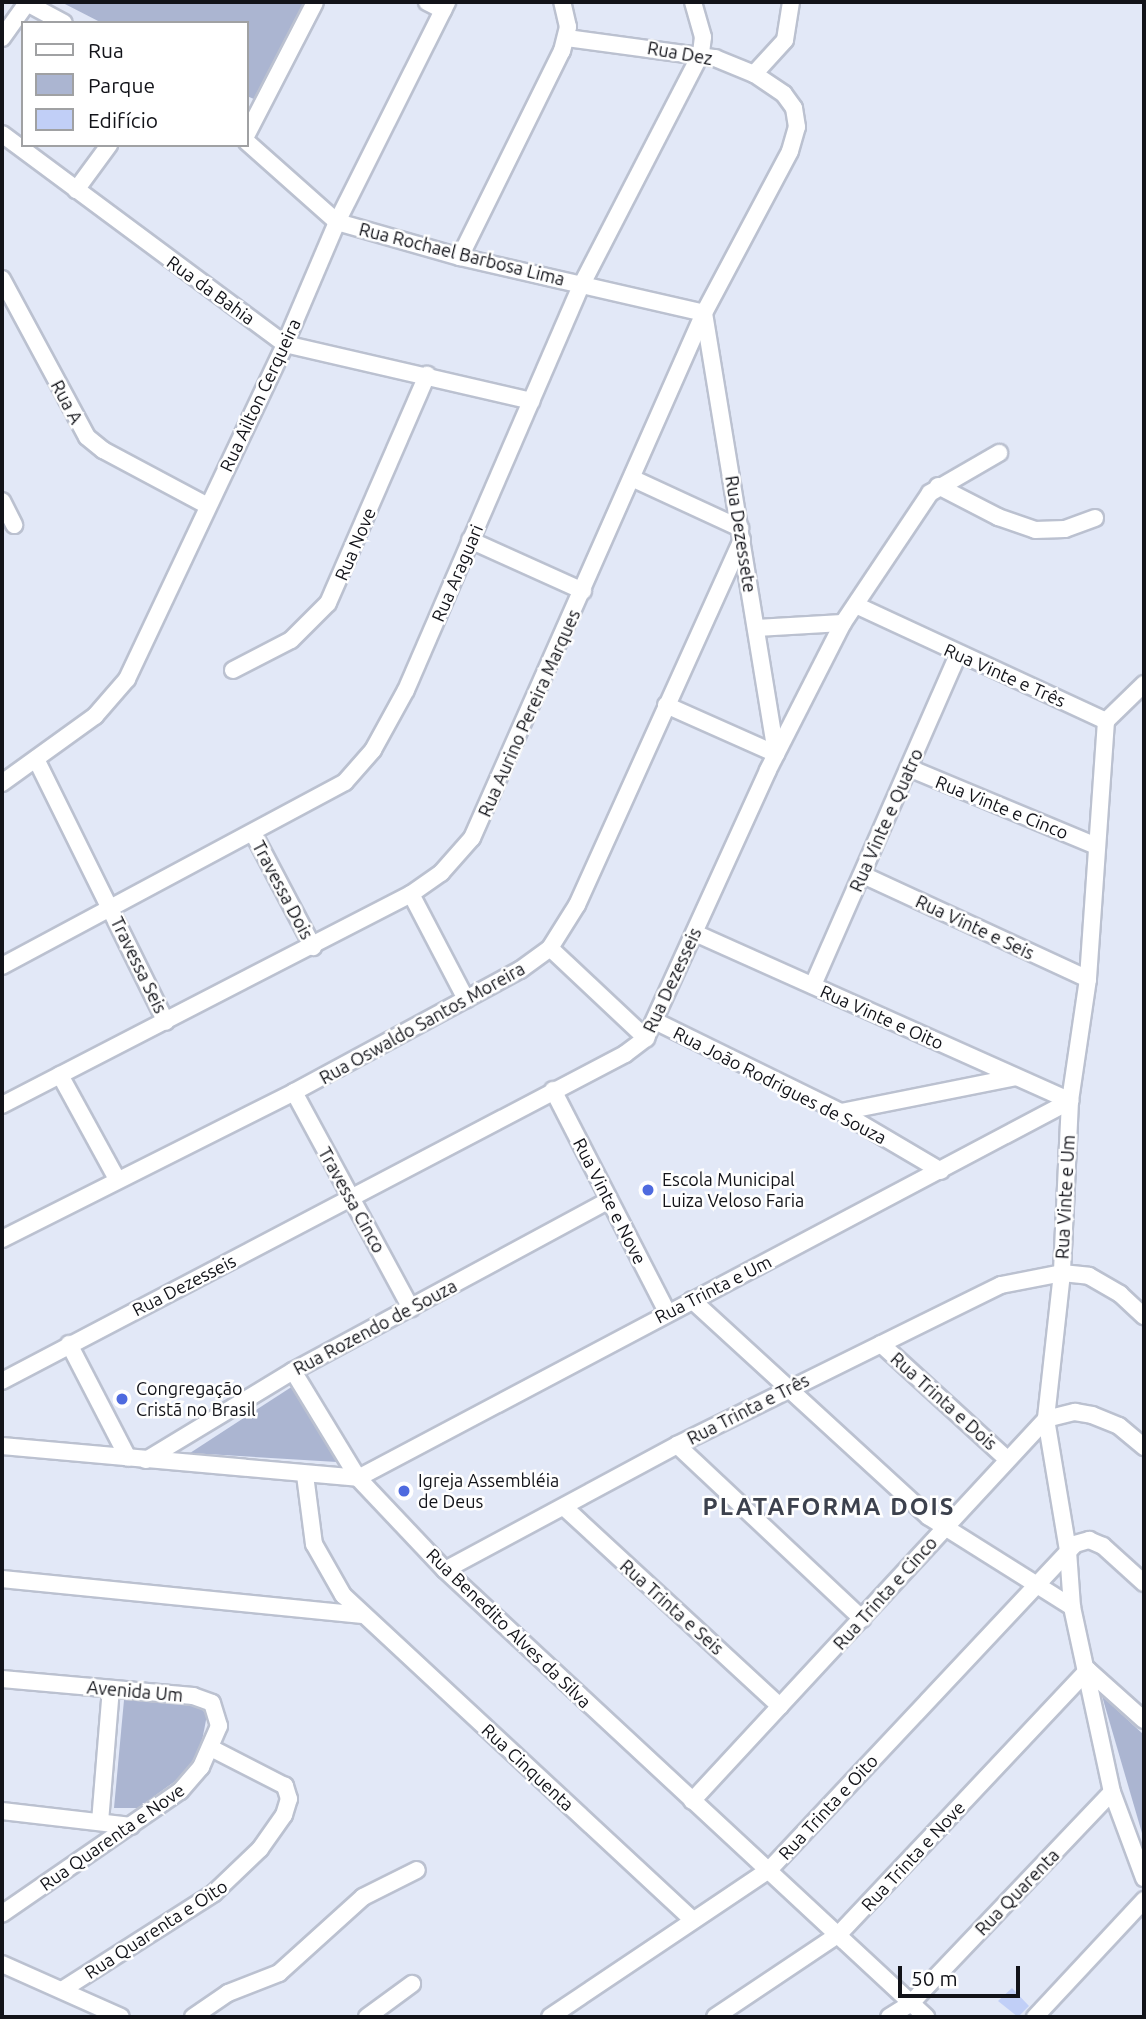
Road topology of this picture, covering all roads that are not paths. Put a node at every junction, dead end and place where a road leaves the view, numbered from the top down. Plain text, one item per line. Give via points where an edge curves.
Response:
1 (26, 2) edge
2 (315, 2) edge
3 (427, 2) edge
4 (562, 2) edge
5 (693, 2) edge
6 (791, 2) edge
7 (445, 6) edge
8 (60, 21) edge
9 (2, 38) edge
10 (567, 38) junction
11 (701, 54) junction
12 (754, 74) junction
13 (784, 94) joint
14 (248, 132) edge
15 (3, 136) edge
16 (248, 143) edge
17 (108, 147) edge
18 (76, 190) junction
19 (337, 222) junction
20 (460, 257) junction
21 (2, 279) edge
22 (582, 284) junction
23 (704, 313) junction
24 (285, 344) junction
25 (427, 376) junction
26 (532, 401) junction
27 (999, 453) dead end
28 (634, 479) junction
29 (938, 486) junction
30 (2, 501) edge
31 (208, 506) junction
32 (1095, 518) dead end
33 (14, 525) dead end
34 (741, 534) junction
35 (471, 540) junction
36 (583, 591) junction
37 (856, 605) junction
38 (843, 623) junction
39 (755, 628) junction
40 (958, 654) junction
41 (233, 670) dead end
42 (1144, 684) edge
43 (666, 705) junction
44 (1106, 721) junction
45 (776, 754) junction
46 (36, 759) junction
47 (2, 766) edge
48 (909, 768) junction
49 (17, 774) junction
50 (2, 783) edge
51 (253, 833) junction
52 (1094, 845) junction
53 (863, 875) junction
54 (411, 894) junction
55 (111, 909) junction
56 (695, 933) junction
57 (313, 947) junction
58 (550, 948) junction
59 (2, 966) edge
60 (1088, 979) junction
61 (813, 985) junction
62 (466, 999) junction
63 (655, 1021) junction
64 (166, 1022) junction
65 (646, 1038) junction
66 (60, 1075) junction
67 (1016, 1077) junction
68 (553, 1090) junction
69 (294, 1093) junction
70 (1070, 1101) junction
71 (2, 1105) edge
72 (841, 1112) junction
73 (941, 1171) junction
74 (117, 1179) junction
75 (351, 1200) junction
76 (608, 1201) junction
77 (2, 1239) edge
78 (1062, 1273) junction
79 (692, 1300) junction
80 (411, 1308) junction
81 (667, 1312) junction
82 (1144, 1316) edge
83 (69, 1344) junction
84 (881, 1344) junction
85 (293, 1371) junction
86 (2, 1381) edge
87 (789, 1388) junction
88 (1046, 1419) junction
89 (677, 1445) junction
90 (2, 1446) edge
91 (1144, 1447) edge
92 (128, 1458) junction
93 (1007, 1459) junction
94 (146, 1460) junction
95 (305, 1475) junction
96 (358, 1478) junction
97 (564, 1507) junction
98 (944, 1528) junction
99 (1068, 1551) junction
100 (445, 1570) junction
101 (2, 1579) edge
102 (1038, 1583) junction
103 (1144, 1583) edge
104 (1072, 1606) junction
105 (362, 1615) junction
106 (862, 1619) junction
107 (1088, 1670) junction
108 (2, 1679) edge
109 (111, 1689) junction
110 (780, 1706) junction
111 (1144, 1720) edge
112 (211, 1748) junction
113 (1112, 1792) junction
114 (692, 1801) junction
115 (2, 1811) edge
116 (100, 1822) junction
117 (131, 1826) junction
118 (417, 1870) dead end
119 (769, 1870) junction
120 (1144, 1878) edge
121 (1144, 1900) edge
122 (2, 1914) edge
123 (693, 1920) junction
124 (839, 1934) junction
125 (2, 1964) edge
126 (412, 1984) dead end
127 (62, 1990) junction
128 (911, 2003) junction
129 (121, 2017) edge
130 (192, 2017) edge
131 (367, 2017) edge
132 (550, 2017) edge
133 (715, 2017) edge
134 (889, 2017) edge
135 (926, 2017) edge
136 (1035, 2017) edge

1 - 8 street
1 - 9 street
2 - 14 street
3 - 7 street
4 - 10 street
5 - 11 street via 703,37
6 - 12 street via 785,40
7 - 19 street, Rua Ailton Cerqueira
10 - 11 street, Rua Dez
10 - 20 street
11 - 12 street, Rua Dez
11 - 22 street, Rua Araguari
12 - 13 street, Rua Dez
13 - 23 street, Rua Aurino Pereira Marques via 794,108 795,140
15 - 18 street, Rua da Bahia
16 - 19 street, Rua Rochael Barbosa Lima
17 - 18 street
18 - 24 street, Rua da Bahia
19 - 20 street, Rua Rochael Barbosa Lima
19 - 24 street, Rua Ailton Cerqueira
20 - 22 street, Rua Rochael Barbosa Lima
21 - 31 street, Rua A via 87,436 103,450
22 - 23 street, Rua Rochael Barbosa Lima
22 - 26 street, Rua Araguari
23 - 28 street, Rua Aurino Pereira Marques
23 - 34 street, Rua Dezessete
24 - 25 street, Rua da Bahia
24 - 31 street, Rua Ailton Cerqueira
25 - 26 street, Rua da Bahia
25 - 41 street, Rua Nove via 328,603 299,634
26 - 35 street, Rua Araguari
27 - 29 street, Rua Dezesseis
28 - 34 street
28 - 36 street, Rua Aurino Pereira Marques
29 - 32 street via 1035,530 1065,529
29 - 37 street, Rua Dezesseis
30 - 33 street
31 - 46 street, Rua Ailton Cerqueira via 127,679 95,716
34 - 39 street, Rua Dezessete
34 - 43 street, Rua Oswaldo Santos Moreira
35 - 36 street
35 - 51 street, Rua Araguari via 406,690 373,750 345,782
36 - 54 street, Rua Aurino Pereira Marques via 472,838 441,873
37 - 38 street, Rua Dezesseis
37 - 40 street, Rua Vinte e Três
38 - 39 street
38 - 45 street, Rua Dezesseis
39 - 45 street, Rua Dezessete
40 - 44 street, Rua Vinte e Três
40 - 48 street, Rua Vinte e Quatro
42 - 44 street
43 - 45 street
43 - 58 street, Rua Oswaldo Santos Moreira via 577,905
44 - 52 street, Rua Vinte e Um
45 - 56 street, Rua Dezesseis
46 - 49 street, Rua Ailton Cerqueira
46 - 55 street
47 - 49 street
48 - 52 street, Rua Vinte e Cinco
48 - 53 street, Rua Vinte e Quatro
49 - 50 street, Rua Ailton Cerqueira
51 - 55 street, Rua Araguari
51 - 57 street, Travessa Dois
52 - 60 street, Rua Vinte e Um
53 - 60 street, Rua Vinte e Seis
53 - 61 street, Rua Vinte e Quatro
54 - 57 street, Rua Aurino Pereira Marques
54 - 62 street
55 - 59 street, Rua Araguari
55 - 64 street, Travessa Seis
56 - 61 street, Rua Vinte e Oito
56 - 63 street, Rua Dezesseis
57 - 64 street, Rua Aurino Pereira Marques
58 - 62 street, Rua Oswaldo Santos Moreira via 520,971
58 - 65 street
60 - 70 street, Rua Vinte e Um
61 - 67 street, Rua Vinte e Oito
62 - 69 street, Rua Oswaldo Santos Moreira
63 - 65 street, Rua Dezesseis
63 - 72 street, Rua João Rodrigues de Souza
64 - 66 street, Rua Aurino Pereira Marques
65 - 68 street, Rua Dezesseis via 625,1054
66 - 71 street, Rua Aurino Pereira Marques
66 - 74 street
67 - 70 street, Rua Vinte e Oito
67 - 72 street
68 - 75 street, Rua Dezesseis
68 - 76 street, Rua Vinte e Nove
69 - 74 street, Rua Oswaldo Santos Moreira
69 - 75 street, Travessa Cinco
70 - 73 street, Rua Trinta e Um
70 - 78 street, Rua Vinte e Um
72 - 73 street, Rua João Rodrigues de Souza
73 - 79 street, Rua Trinta e Um
74 - 77 street, Rua Oswaldo Santos Moreira
75 - 80 street, Travessa Cinco
75 - 83 street, Rua Dezesseis
76 - 80 street, Rua Rozendo de Souza
76 - 81 street, Rua Vinte e Nove
78 - 82 street via 1089,1276 1105,1284
78 - 84 street, Rua Trinta e Três via 1001,1285
78 - 88 street, Rua Vinte e Um
79 - 81 street, Rua Trinta e Um
79 - 87 street
80 - 85 street, Rua Rozendo de Souza
81 - 96 street, Rua Trinta e Um
83 - 86 street, Rua Dezesseis
83 - 92 street
84 - 87 street, Rua Trinta e Três
84 - 93 street, Rua Trinta e Dois
85 - 94 street, Rua Rozendo de Souza
85 - 96 street, Rua Benedito Alves da Silva
87 - 89 street, Rua Trinta e Três
87 - 98 street
88 - 91 street via 1074,1412 1092,1415 1119,1426
88 - 93 street, Rua Trinta e Cinco
88 - 99 street, Rua Vinte e Um
89 - 97 street, Rua Trinta e Três
89 - 106 street
90 - 92 street
92 - 94 street
93 - 98 street, Rua Trinta e Cinco
94 - 95 street
95 - 96 street
95 - 105 street, Rua Cinquenta via 314,1544 321,1562
96 - 100 street, Rua Benedito Alves da Silva
97 - 100 street, Rua Trinta e Três
97 - 110 street, Rua Trinta e Seis
98 - 102 street
98 - 106 street, Rua Trinta e Cinco
99 - 102 street, Rua Trinta e Oito
99 - 103 street via 1082,1541 1095,1542
99 - 104 street, Rua Vinte e Um
100 - 114 street, Rua Benedito Alves da Silva
101 - 105 street
102 - 104 street
102 - 119 street, Rua Trinta e Oito
104 - 107 street, Rua Vinte e Um
105 - 123 street, Rua Cinquenta
106 - 110 street, Rua Trinta e Cinco
107 - 111 street
107 - 113 street, Rua Vinte e Um
107 - 124 street, Rua Trinta e Nove
108 - 109 street, Avenida Um
109 - 112 street, Avenida Um via 193,1696 212,1703 219,1726
109 - 116 street
110 - 114 street, Rua Trinta e Cinco
112 - 117 street, Rua Quarenta e Nove via 188,1784
112 - 127 street, Rua Quarenta e Oito via 268,1774 289,1793 284,1815 234,1877
113 - 120 street, Rua Vinte e Um
113 - 128 street, Rua Quarenta
114 - 119 street, Rua Benedito Alves da Silva
115 - 116 street
116 - 117 street
117 - 122 street, Rua Quarenta e Nove
118 - 130 street via 363,1897 279,1973 228,1993
119 - 123 street, Rua Trinta e Oito
119 - 124 street, Rua Benedito Alves da Silva
121 - 136 street
123 - 132 street, Rua Trinta e Oito
124 - 128 street, Rua Benedito Alves da Silva
124 - 133 street, Rua Trinta e Nove
125 - 127 street
126 - 131 street
127 - 129 street
128 - 134 street, Rua Quarenta
128 - 135 street, Rua Benedito Alves da Silva

